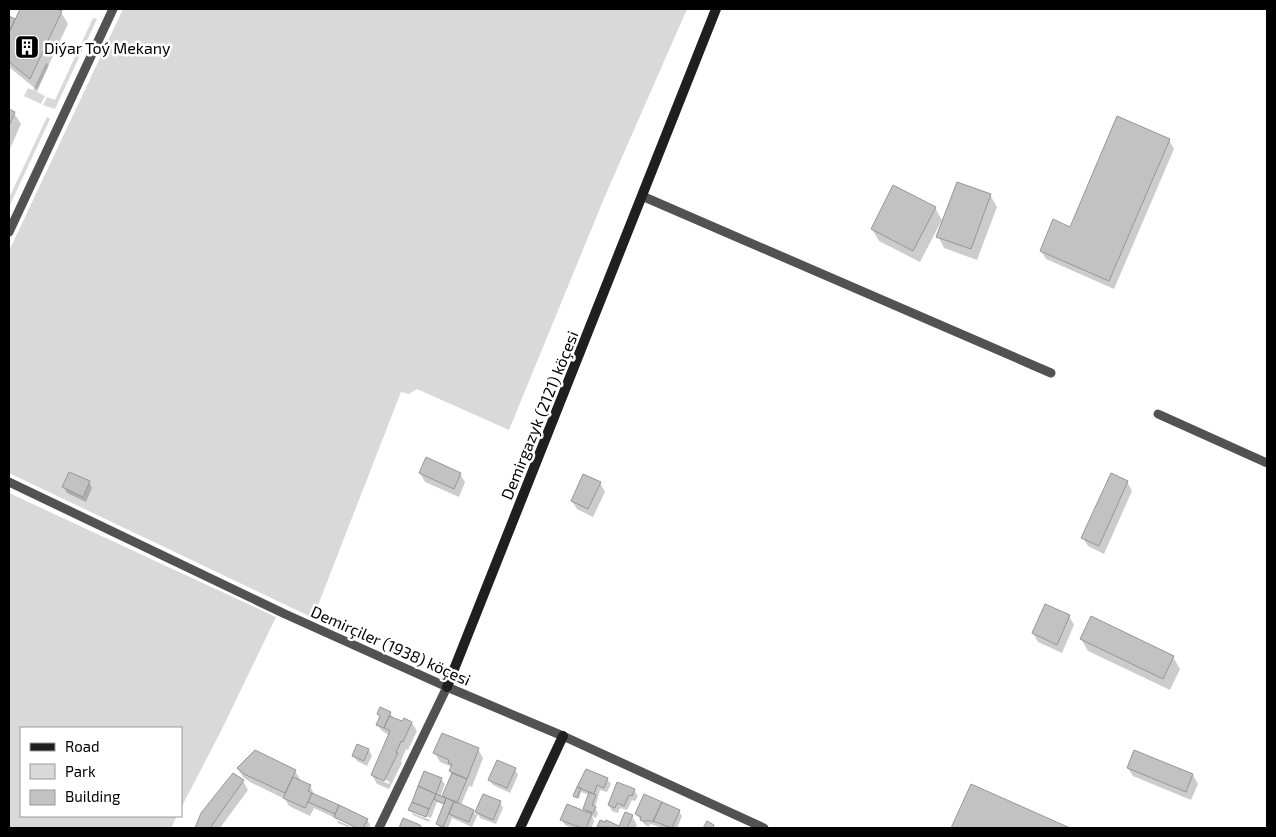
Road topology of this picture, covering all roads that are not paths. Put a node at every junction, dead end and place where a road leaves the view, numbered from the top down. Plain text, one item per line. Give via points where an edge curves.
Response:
1 (113, 9) edge
2 (716, 9) edge
3 (642, 196) junction
4 (9, 232) edge
5 (1051, 373) dead end
6 (1158, 414) dead end
7 (1267, 463) edge
8 (9, 482) edge
9 (447, 687) junction
10 (563, 736) junction
11 (380, 828) edge
12 (520, 828) edge
13 (764, 828) edge

1 - 4 street
2 - 3 street, Demirgazyk (2121) köçesi
3 - 5 street
3 - 9 street, Demirgazyk (2121) köçesi
6 - 7 street
8 - 9 street, Demirçiler (1938) köçesi via 285,614
9 - 10 street, Demirçiler (1938) köçesi
9 - 11 street, Demirgazyk (2121) köçesi
10 - 12 street
10 - 13 street, Demirçiler (1938) köçesi

